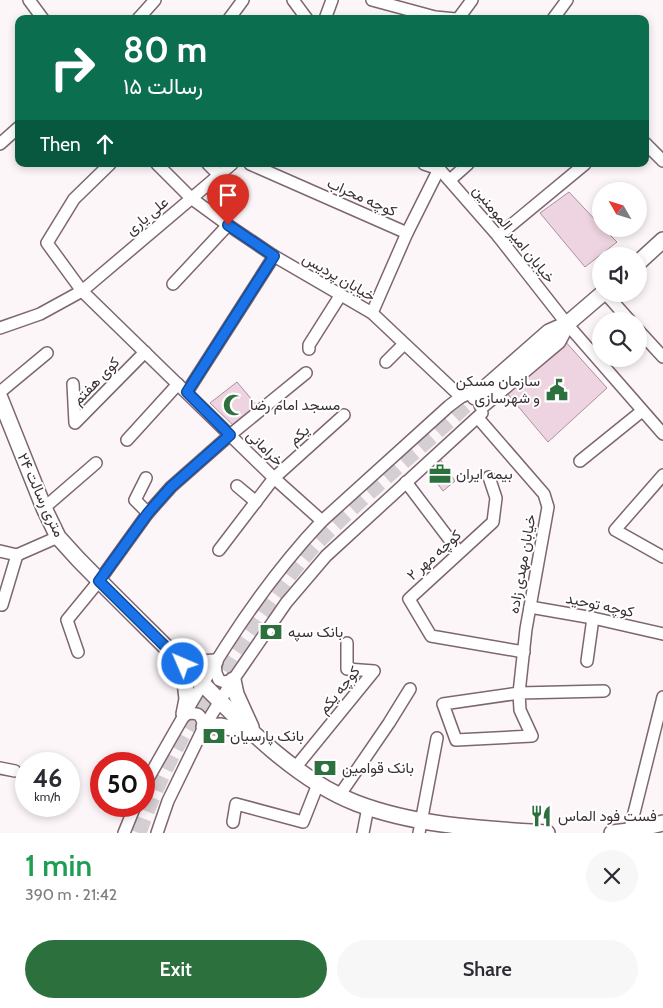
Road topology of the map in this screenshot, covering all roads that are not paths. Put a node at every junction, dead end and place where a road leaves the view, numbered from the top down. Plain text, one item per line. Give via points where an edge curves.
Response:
1 (29, 0) edge
2 (155, 0) edge
3 (244, 0) edge
4 (293, 0) edge
5 (332, 0) edge
6 (372, 0) edge
7 (472, 0) edge
8 (567, 0) edge
9 (40, 15) edge
10 (142, 15) edge
11 (231, 15) edge
12 (304, 15) edge
13 (326, 15) edge
14 (428, 15) edge
15 (460, 15) edge
16 (556, 15) edge
17 (15, 131) edge
18 (0, 144) edge
19 (649, 147) edge
20 (663, 162) edge
21 (107, 167) edge
22 (159, 167) edge
23 (211, 167) edge
24 (228, 167) edge
25 (257, 167) edge
26 (437, 167) edge
27 (465, 167) edge
28 (581, 167) edge
29 (219, 175) junction
30 (450, 180) junction
31 (191, 198) junction
32 (228, 225) junction
33 (407, 233) junction
34 (498, 236) junction
35 (663, 240) edge
36 (647, 255) edge
37 (274, 256) junction
38 (173, 284) dead end
39 (82, 291) junction
40 (340, 296) junction
41 (594, 302) edge
42 (612, 302) edge
43 (621, 312) edge
44 (372, 313) junction
45 (567, 324) junction
46 (0, 328) edge
47 (647, 339) edge
48 (404, 344) junction
49 (309, 349) dead end
50 (145, 352) junction
51 (47, 353) dead end
52 (663, 358) edge
53 (386, 362) dead end
54 (306, 373) dead end
55 (73, 384) dead end
56 (178, 384) junction
57 (492, 390) junction
58 (0, 392) edge
59 (187, 392) junction
60 (0, 398) edge
61 (474, 404) junction
62 (642, 411) junction
63 (344, 415) dead end
64 (663, 434) edge
65 (230, 435) junction
66 (127, 440) dead end
67 (580, 461) dead end
68 (96, 463) dead end
69 (663, 475) edge
70 (489, 477) dead end
71 (146, 478) dead end
72 (274, 478) junction
73 (406, 482) junction
74 (237, 486) dead end
75 (256, 502) junction
76 (44, 508) junction
77 (148, 513) junction
78 (322, 521) junction
79 (58, 537) junction
80 (219, 550) dead end
81 (0, 551) edge
82 (459, 552) junction
83 (17, 556) junction
84 (663, 557) edge
85 (99, 581) junction
86 (2, 605) dead end
87 (530, 607) junction
88 (593, 618) junction
89 (663, 634) edge
90 (347, 643) dead end
91 (78, 652) dead end
92 (524, 652) junction
93 (215, 662) junction
94 (587, 662) dead end
95 (183, 664) junction
96 (233, 680) junction
97 (202, 683) junction
98 (410, 689) dead end
99 (604, 691) dead end
100 (519, 693) junction
101 (663, 697) edge
102 (219, 701) junction
103 (184, 714) junction
104 (661, 714) edge
105 (204, 727) junction
106 (254, 732) junction
107 (437, 738) dead end
108 (155, 766) edge
109 (0, 768) edge
110 (295, 768) junction
111 (15, 772) dead end
112 (318, 784) junction
113 (339, 796) junction
114 (368, 807) junction
115 (131, 817) edge
116 (233, 822) dead end
117 (663, 823) edge
118 (420, 826) edge
119 (523, 832) edge
120 (631, 832) edge
121 (124, 833) edge
122 (157, 833) edge
123 (362, 833) edge
124 (547, 833) edge
125 (612, 833) edge

1 - 9 street
2 - 10 street
3 - 11 street
4 - 12 street
5 - 13 street
6 - 14 street
7 - 15 street
8 - 16 street
17 - 18 street
19 - 20 street
21 - 39 street, خرامانی via 74,200 46,243
22 - 31 street, خیابان پردیس
23 - 29 street
24 - 29 street, علی یاری
25 - 33 street, کوچه محراب
26 - 30 street, خیابان امیر المومنین
26 - 33 street
27 - 30 street
28 - 34 street
29 - 31 street, علی یاری
30 - 34 street, خیابان امیر المومنین
31 - 32 street, خیابان پردیس
31 - 39 street, علی یاری
32 - 37 street, خیابان پردیس
32 - 38 street
33 - 44 street
34 - 45 street, خیابان امیر المومنین
35 - 36 main road
37 - 40 street, خیابان پردیس
37 - 59 street
39 - 46 street, علی یاری via 40,314
39 - 50 street, خرامانی
40 - 44 street, خیابان پردیس
40 - 49 street
41 - 45 main road
42 - 43 street
44 - 48 street, خیابان پردیس
45 - 57 main road via 549,332
45 - 62 street, خیابان امیر المومنین
47 - 52 street
48 - 53 street
48 - 61 street, خیابان پردیس
50 - 55 street, کوی هفتم via 75,423
50 - 56 street, خرامانی
51 - 58 street
54 - 65 street
56 - 59 street, خرامانی
56 - 66 street
57 - 61 main road
57 - 61 street
59 - 65 street, خرامانی
60 - 76 main road, ۲۴ متری رسالت
61 - 73 street
61 - 78 street
61 - 87 street, خیابان مهدی زاده via 544,494 548,507
62 - 64 street, خیابان امیر المومنین
62 - 67 street
63 - 72 street, یکم
65 - 72 street, خرامانی
65 - 77 street via 171,487
68 - 76 street
69 - 84 street via 615,530
70 - 82 street, کوچه مهر ۲ via 496,498 493,522
71 - 77 street via 135,500
72 - 75 street, یکم
72 - 78 street, خرامانی
73 - 82 street
73 - 96 street via 326,556 286,603
74 - 75 street
75 - 80 street, یکم
76 - 79 main road, ۲۴ متری رسالت
77 - 85 street
78 - 93 street via 275,575
79 - 83 street
79 - 85 main road, ۲۴ متری رسالت
81 - 83 street
82 - 92 street, کوچه مهر ۲ via 409,599 431,636
83 - 86 street
85 - 91 street via 68,620
85 - 95 main road, ۲۴ متری رسالت
87 - 88 street, کوچه توحید
87 - 92 street, خیابان مهدی زاده
88 - 89 street, کوچه توحید
88 - 94 street
90 - 110 street, کوچه یکم via 347,669 374,670
92 - 100 street, خیابان مهدی زاده
93 - 95 main road
93 - 96 street via 219,680
93 - 97 street
95 - 97 main road, ۲۴ متری رسالت
95 - 103 main road
96 - 102 street
96 - 106 main road
97 - 102 main road, ۲۴ متری رسالت
97 - 103 street
98 - 113 street
99 - 100 street
100 - 100 street, خیابان مهدی زاده via 520,710 532,736 456,740 443,704
101 - 104 street
102 - 105 street
102 - 106 main road, ۲۴ متری رسالت
103 - 105 street via 194,712 199,715
103 - 108 street
104 - 120 street
105 - 106 main road via 221,726
105 - 122 street via 168,801
106 - 110 main road, ۲۴ متری رسالت
107 - 118 street
109 - 111 street
110 - 112 main road, ۲۴ متری رسالت
112 - 113 main road, ۲۴ متری رسالت
112 - 116 street via 303,822 236,804
113 - 114 main road, ۲۴ متری رسالت
114 - 118 main road, ۲۴ متری رسالت
114 - 123 street
115 - 121 street
117 - 120 main road
118 - 119 main road, ۲۴ متری رسالت
119 - 124 main road, ۲۴ متری رسالت
120 - 125 main road

